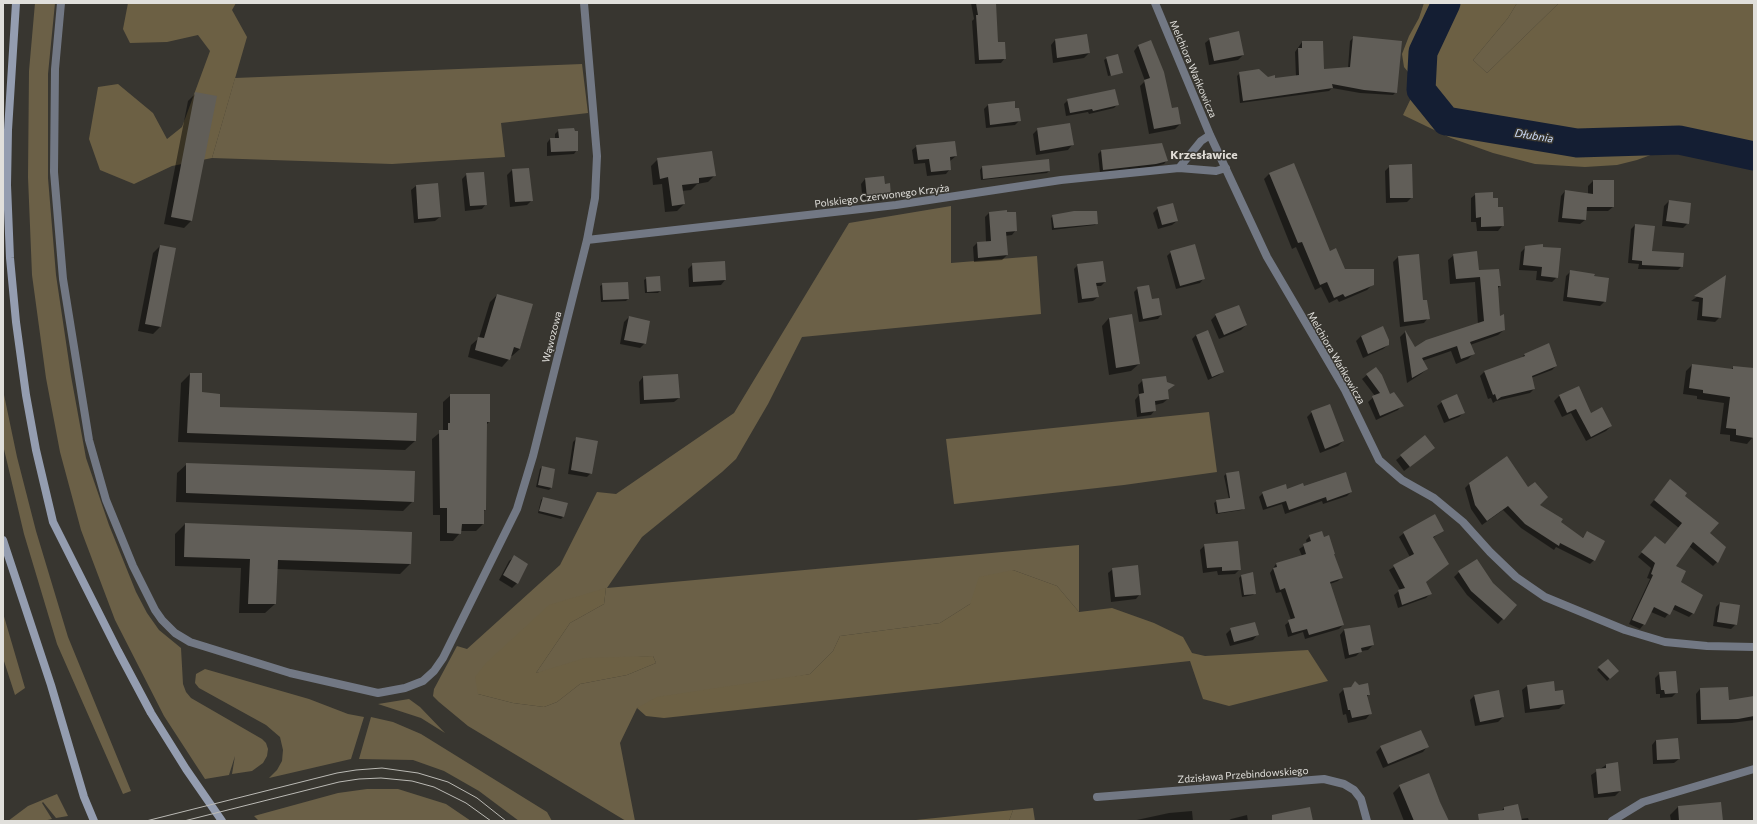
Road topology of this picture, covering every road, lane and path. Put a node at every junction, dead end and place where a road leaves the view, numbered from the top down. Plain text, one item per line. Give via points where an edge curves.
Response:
1 (16, 3) edge
2 (61, 3) edge
3 (584, 3) edge
4 (1154, 3) edge
5 (1210, 135) junction
6 (1180, 168) junction
7 (1226, 168) junction
8 (587, 240) junction
9 (3, 540) edge
10 (1754, 647) edge
11 (1754, 769) edge
12 (1097, 797) dead end
13 (94, 821) edge
14 (222, 821) edge
15 (1367, 821) edge
16 (1612, 821) edge

1 - 14 main road via 8,126 10,258 26,395 53,522 151,713
2 - 8 street, Wąwozowa via 55,76 54,172 59,246 84,413 99,475 123,545 155,610 170,629 190,642 366,692 388,692 415,684 429,676 443,658 516,509 533,456
3 - 8 street, Wąwozowa via 597,156 595,198
4 - 5 street, Melchiora Wańkowicza
5 - 6 street via 1201,141
5 - 7 street, Melchiora Wańkowicza
6 - 7 street, Polskiego Czerwonego Krzyża via 1216,171
6 - 8 street, Polskiego Czerwonego Krzyża via 1061,180 896,205
7 - 10 street, Melchiora Wańkowicza via 1266,257 1345,390 1379,460 1402,480 1434,498 1463,522 1516,577 1545,597 1625,630 1665,642
9 - 13 main road via 51,685 84,797
11 - 16 street via 1644,802
12 - 15 street, Zdzisława Przebindowskiego via 1324,779 1344,784 1354,790 1361,800

